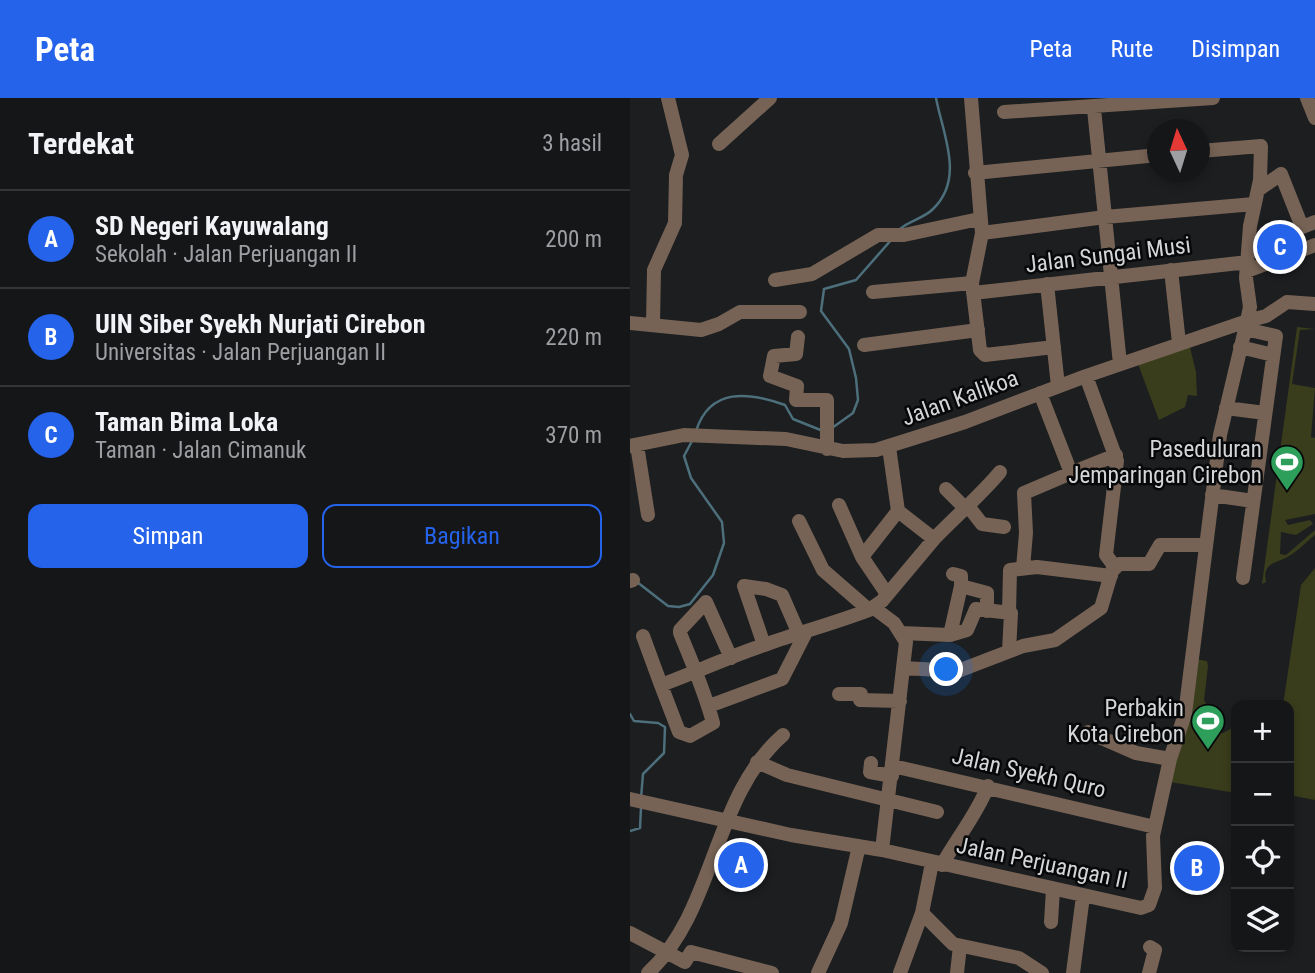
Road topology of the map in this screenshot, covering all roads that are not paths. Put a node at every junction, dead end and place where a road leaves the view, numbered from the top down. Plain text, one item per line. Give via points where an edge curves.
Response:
1 (668, 98) edge
2 (770, 98) edge
3 (971, 98) edge
4 (1213, 98) edge
5 (1307, 98) edge
6 (1041, 104) edge
7 (1094, 108) junction
8 (1004, 112) dead end
9 (1315, 118) edge
10 (719, 144) dead end
11 (1210, 150) edge
12 (1147, 156) edge
13 (1100, 160) junction
14 (975, 173) junction
15 (1256, 197) junction
16 (1105, 217) junction
17 (1309, 224) edge
18 (980, 226) junction
19 (1315, 244) edge
20 (1248, 260) junction
21 (1171, 270) junction
22 (1111, 277) junction
23 (775, 280) dead end
24 (1047, 284) junction
25 (973, 288) junction
26 (873, 292) dead end
27 (1315, 304) edge
28 (800, 312) dead end
29 (630, 323) edge
30 (653, 324) junction
31 (1246, 325) junction
32 (978, 330) junction
33 (798, 337) dead end
34 (1180, 343) junction
35 (864, 345) dead end
36 (1054, 346) junction
37 (1240, 347) junction
38 (1273, 355) junction
39 (1120, 364) junction
40 (1086, 376) junction
41 (1058, 386) junction
42 (1040, 393) junction
43 (1227, 404) junction
44 (1266, 409) junction
45 (826, 436) junction
46 (633, 446) edge
47 (889, 447) junction
48 (1116, 455) junction
49 (1000, 472) dead end
50 (1070, 473) junction
51 (946, 489) dead end
52 (1212, 495) junction
53 (1253, 501) junction
54 (839, 505) dead end
55 (966, 507) junction
56 (898, 511) junction
57 (648, 515) dead end
58 (799, 521) dead end
59 (1004, 527) dead end
60 (934, 539) junction
61 (1205, 545) junction
62 (862, 556) junction
63 (1023, 568) junction
64 (1113, 571) junction
65 (1243, 578) dead end
66 (887, 594) junction
67 (872, 609) junction
68 (987, 611) junction
69 (1009, 613) junction
70 (901, 633) junction
71 (802, 634) junction
72 (950, 635) junction
73 (643, 636) dead end
74 (764, 645) junction
75 (1009, 651) junction
76 (732, 658) junction
77 (903, 668) junction
78 (695, 672) junction
79 (661, 685) junction
80 (839, 694) dead end
81 (900, 701) junction
82 (709, 706) junction
83 (1088, 732) dead end
84 (782, 735) dead end
85 (1171, 759) junction
86 (757, 762) junction
87 (871, 763) dead end
88 (892, 771) junction
89 (988, 786) junction
90 (638, 800) edge
91 (889, 800) junction
92 (937, 812) dead end
93 (726, 820) junction
94 (1155, 827) junction
95 (859, 846) junction
96 (882, 850) junction
97 (937, 864) junction
98 (1053, 889) junction
99 (1083, 896) junction
100 (922, 913) junction
101 (1051, 922) dead end
102 (630, 933) edge
103 (960, 946) junction
104 (1150, 947) dead end
105 (668, 952) junction
106 (648, 973) edge
107 (772, 973) edge
108 (818, 973) edge
109 (900, 973) edge
110 (957, 973) edge
111 (1042, 973) edge
112 (1073, 973) edge
113 (1149, 973) edge

1 - 30 street via 682,155 676,175 675,223 654,270
2 - 10 street
3 - 14 street
4 - 7 street
5 - 9 street
6 - 7 street
6 - 8 street
7 - 13 street
11 - 15 street via 1261,146
12 - 13 street
13 - 14 street
13 - 16 street
14 - 18 street
15 - 16 street
15 - 17 street via 1281,174
15 - 20 street
16 - 18 street
16 - 22 street
17 - 20 street
18 - 23 street via 871,238 812,274
18 - 25 street
19 - 20 street
20 - 21 street, Jalan Sungai Musi
20 - 31 street
21 - 22 street, Jalan Sungai Musi
21 - 34 street
22 - 24 street, Jalan Sungai Musi
22 - 39 street
24 - 25 street, Jalan Sungai Musi
24 - 36 street
25 - 26 street, Jalan Sungai Musi
25 - 32 street
27 - 31 street, Jalan Kalikoa via 1287,303
28 - 30 street via 740,312 701,330
29 - 30 street
31 - 34 street, Jalan Kalikoa
31 - 37 street, Jalan Perjuangan II
31 - 38 street via 1274,334
32 - 35 street
32 - 36 street via 985,355
33 - 45 street via 796,354 774,356 770,376 797,386 796,400 827,400
34 - 39 street, Jalan Kalikoa
36 - 41 street
37 - 38 street
37 - 43 street, Jalan Perjuangan II
38 - 44 street
39 - 40 street, Jalan Kalikoa
40 - 41 street, Jalan Kalikoa
40 - 48 street
41 - 42 street, Jalan Kalikoa
42 - 47 street, Jalan Kalikoa
42 - 50 street
43 - 44 street
43 - 52 street, Jalan Perjuangan II
44 - 53 street
45 - 46 street, Jalan Kalikoa via 684,435
45 - 47 street, Jalan Kalikoa via 853,452
46 - 57 street
47 - 56 street
48 - 50 street
48 - 64 street via 1106,555
49 - 55 street
50 - 63 street via 1024,493
51 - 55 street
52 - 53 street
52 - 61 street, Jalan Perjuangan II
53 - 65 street
54 - 62 street
55 - 59 street via 982,524
55 - 60 street
56 - 60 street
56 - 62 street
58 - 67 street via 823,570
60 - 66 street
61 - 64 street via 1160,545 1149,564 1125,563
61 - 85 street, Jalan Perjuangan II via 1189,694
62 - 66 street
63 - 64 street
63 - 69 street via 1010,570
64 - 75 street via 1105,602 1094,614 1055,640
66 - 67 street
67 - 70 street
67 - 71 street
68 - 69 street
68 - 72 street via 976,609 967,630
68 - 72 street via 987,593 957,580
69 - 75 street
70 - 72 street
70 - 77 street via 906,642
71 - 74 street
71 - 74 street via 782,595 744,586
71 - 82 street via 782,679
73 - 79 street
74 - 76 street
75 - 77 street via 958,671
76 - 78 street
76 - 78 street via 706,602 680,630
77 - 81 street
78 - 79 street
78 - 82 street
79 - 82 street via 684,736 712,725
80 - 81 street via 861,694 860,700
81 - 88 street
83 - 85 street via 1136,753
84 - 86 street
85 - 94 street, Jalan Perjuangan II
86 - 91 street via 788,775
86 - 93 street
87 - 88 street, Jalan Syekh Quro via 870,772
88 - 89 street, Jalan Syekh Quro
88 - 91 street
89 - 94 street, Jalan Syekh Quro
89 - 97 street via 979,808
90 - 93 street, Jalan Perjuangan II
91 - 92 street
91 - 96 street
93 - 95 street, Jalan Perjuangan II
93 - 105 street via 696,897
94 - 99 street, Jalan Perjuangan II via 1151,904 1141,908
95 - 96 street, Jalan Perjuangan II
95 - 108 street via 841,923
96 - 97 street, Jalan Perjuangan II
97 - 98 street, Jalan Perjuangan II
97 - 100 street
98 - 99 street, Jalan Perjuangan II
98 - 101 street
99 - 112 street
100 - 103 street via 947,941
100 - 109 street
102 - 105 street
103 - 110 street
103 - 111 street via 1019,958
104 - 113 street via 1155,950
105 - 106 street
105 - 107 street via 685,962 691,952

